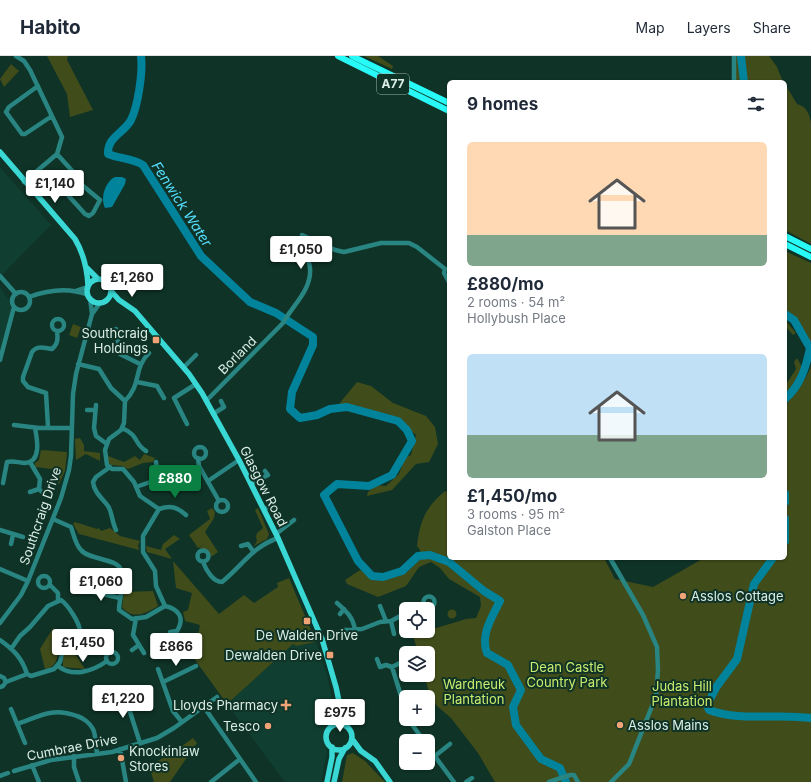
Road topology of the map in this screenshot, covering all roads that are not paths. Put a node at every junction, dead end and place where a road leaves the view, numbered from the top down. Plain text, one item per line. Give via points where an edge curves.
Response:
1 (16, 56) edge
2 (338, 56) edge
3 (352, 56) edge
4 (734, 56) edge
5 (734, 80) edge
6 (38, 86) junction
7 (447, 102) edge
8 (447, 110) edge
9 (52, 116) junction
10 (0, 152) edge
11 (57, 154) junction
12 (76, 180) junction
13 (24, 182) junction
14 (787, 237) edge
15 (787, 245) edge
16 (811, 249) edge
17 (811, 257) edge
18 (87, 268) junction
19 (447, 269) edge
20 (0, 276) edge
21 (98, 279) junction
22 (447, 279) edge
23 (88, 286) junction
24 (76, 291) junction
25 (111, 291) junction
26 (16, 294) junction
27 (29, 296) junction
28 (89, 297) junction
29 (106, 300) junction
30 (119, 300) junction
31 (100, 303) junction
32 (14, 307) junction
33 (92, 314) junction
34 (116, 329) dead end
35 (57, 331) dead end
36 (149, 352) dead end
37 (196, 355) dead end
38 (0, 360) edge
39 (78, 364) junction
40 (140, 364) junction
41 (184, 367) junction
42 (137, 382) junction
43 (196, 384) junction
44 (164, 398) dead end
45 (125, 401) junction
46 (206, 401) junction
47 (221, 401) dead end
48 (87, 410) dead end
49 (213, 414) junction
50 (187, 424) dead end
51 (14, 425) dead end
52 (35, 428) junction
53 (48, 428) junction
54 (72, 428) junction
55 (122, 428) junction
56 (107, 444) junction
57 (146, 451) dead end
58 (198, 458) dead end
59 (239, 460) junction
60 (30, 462) junction
61 (156, 462) dead end
62 (110, 467) junction
63 (266, 471) dead end
64 (208, 481) junction
65 (3, 483) dead end
66 (251, 484) junction
67 (136, 487) junction
68 (38, 489) junction
69 (30, 492) dead end
70 (42, 493) dead end
71 (219, 501) dead end
72 (185, 506) dead end
73 (159, 509) junction
74 (264, 509) junction
75 (181, 511) junction
76 (277, 512) dead end
77 (186, 515) dead end
78 (53, 519) junction
79 (294, 520) dead end
80 (0, 530) edge
81 (116, 530) dead end
82 (13, 534) junction
83 (277, 536) junction
84 (23, 537) dead end
85 (251, 539) dead end
86 (11, 544) dead end
87 (248, 544) junction
88 (242, 546) dead end
89 (253, 551) junction
90 (611, 560) edge
91 (203, 562) dead end
92 (0, 569) edge
93 (28, 581) junction
94 (50, 585) dead end
95 (85, 590) dead end
96 (120, 598) junction
97 (58, 600) junction
98 (337, 603) dead end
99 (165, 606) junction
100 (380, 606) dead end
101 (344, 609) junction
102 (340, 614) dead end
103 (399, 616) edge
104 (136, 618) junction
105 (388, 621) junction
106 (0, 623) edge
107 (355, 630) junction
108 (394, 634) dead end
109 (175, 639) dead end
110 (0, 640) edge
111 (323, 641) junction
112 (139, 645) junction
113 (12, 649) junction
114 (132, 650) dead end
115 (144, 653) dead end
116 (377, 659) dead end
117 (107, 662) dead end
118 (399, 663) edge
119 (58, 666) junction
120 (196, 666) dead end
121 (392, 666) junction
122 (158, 669) dead end
123 (27, 674) junction
124 (0, 676) edge
125 (6, 682) junction
126 (163, 682) junction
127 (0, 687) edge
128 (123, 690) dead end
129 (399, 690) edge
130 (217, 697) dead end
131 (204, 707) junction
132 (11, 709) dead end
133 (339, 710) junction
134 (182, 722) junction
135 (17, 724) junction
136 (334, 725) junction
137 (344, 725) junction
138 (352, 739) junction
139 (140, 743) junction
140 (25, 744) dead end
141 (450, 744) dead end
142 (332, 747) junction
143 (347, 747) junction
144 (120, 749) junction
145 (361, 751) junction
146 (97, 754) junction
147 (435, 755) edge
148 (74, 756) junction
149 (435, 757) edge
150 (240, 759) junction
151 (32, 765) junction
152 (14, 771) dead end
153 (8, 772) dead end
154 (0, 776) edge
155 (472, 778) dead end
156 (39, 782) edge
157 (79, 782) edge
158 (126, 782) edge
159 (211, 782) edge
160 (256, 782) edge
161 (327, 782) edge
162 (334, 782) edge
163 (390, 782) edge
164 (454, 782) edge
165 (466, 782) edge
166 (549, 782) edge
167 (578, 782) edge
168 (611, 782) edge

1 - 6 street via 24,61
2 - 8 highway, A77
3 - 7 highway, A77
4 - 5 street
6 - 9 street
6 - 9 street via 6,112 22,134
9 - 11 street via 62,137
10 - 13 main road
11 - 12 street via 75,174
11 - 13 street
12 - 12 street via 100,200 93,214 89,216 66,193
13 - 18 main road via 75,239 81,248
14 - 16 highway
15 - 17 highway
18 - 21 main road
18 - 23 main road
19 - 22 street via 444,274
19 - 46 street, Borland via 409,243 381,243 344,252 302,235 310,268 302,296 283,323
20 - 26 street
21 - 23 main road
21 - 25 main road via 107,282
23 - 24 street
23 - 28 main road
24 - 27 street via 66,290
24 - 28 street
25 - 29 main road
25 - 30 main road, Glasgow Road
26 - 27 street via 22,292
26 - 32 street via 12,298
27 - 32 street via 26,309 19,310
28 - 31 main road
28 - 33 street, Southcraig Drive
29 - 30 main road
29 - 31 main road
30 - 41 main road, Glasgow Road via 135,311
31 - 33 street, Southcraig Drive
32 - 38 street
33 - 39 street, Southcraig Drive
34 - 40 street via 120,354
35 - 53 street via 58,338 52,349 40,347 32,352 23,381 28,387 46,392
36 - 40 street
37 - 41 street
39 - 45 street via 99,369 111,388
39 - 54 street, Southcraig Drive via 73,394
40 - 42 street
41 - 43 main road, Glasgow Road
42 - 44 street via 157,386
42 - 45 street via 132,394
43 - 46 main road, Glasgow Road
43 - 50 street via 174,398
45 - 55 street
46 - 49 main road, Glasgow Road
47 - 49 street via 224,407
48 - 56 street via 96,408 96,436
49 - 59 main road, Glasgow Road
51 - 52 street
52 - 53 street
52 - 60 street via 38,447
53 - 54 street
54 - 78 street, Southcraig Drive via 69,470
55 - 56 street
55 - 57 street via 131,432 139,447
56 - 62 street via 105,450 107,465
58 - 64 street via 199,466
59 - 64 street
59 - 66 main road, Glasgow Road
60 - 65 street via 7,462
60 - 68 street via 40,479
61 - 67 street via 156,480
62 - 67 street via 123,469 130,475
62 - 81 street via 93,482 109,507
63 - 66 street via 268,475
64 - 71 street
66 - 74 main road, Glasgow Road
67 - 73 street via 140,496
68 - 69 street
68 - 70 street
72 - 75 street
73 - 75 street via 170,506
73 - 99 street via 143,536 143,552 155,571 156,586
74 - 76 street via 273,505
74 - 83 main road, Glasgow Road
75 - 77 street
78 - 93 street, Southcraig Drive
78 - 96 street via 71,527 76,544 82,552 117,564 121,570
79 - 83 street
80 - 82 street
82 - 84 street
82 - 86 street
83 - 89 street
83 - 111 main road, Glasgow Road
85 - 87 street
87 - 88 street
87 - 89 street
89 - 91 street via 237,570 222,582 217,581
90 - 168 street via 643,615 656,647 658,670 656,696 629,764
92 - 93 street
93 - 106 street, Southcraig Drive
94 - 97 street via 58,593
95 - 96 street
96 - 104 street via 119,610 132,619
97 - 113 street via 48,606 20,636
97 - 119 street via 66,603 80,625 80,632 65,642
98 - 101 street
99 - 104 street
99 - 109 street via 176,609 181,615 182,624 177,631 172,632
100 - 105 street
101 - 102 street
101 - 107 street via 353,619
103 - 105 street
104 - 112 street via 133,635
105 - 107 street
105 - 108 street
107 - 111 street via 344,630
110 - 113 street
111 - 133 main road, Glasgow Road via 336,687
112 - 114 street
112 - 115 street
113 - 123 street via 22,660
116 - 121 street via 380,667
117 - 119 street via 86,672 65,670
118 - 121 street
119 - 123 street via 54,670 31,676
120 - 126 street
121 - 129 street
122 - 126 street
123 - 125 street
124 - 125 street
125 - 127 street
126 - 134 street via 174,711
128 - 139 street
130 - 131 street, Cumbrae Drive
131 - 134 street, Cumbrae Drive
131 - 150 street
132 - 135 street
133 - 136 main road, Glasgow Road
133 - 137 main road, Glasgow Road
134 - 139 street, Cumbrae Drive via 157,738
135 - 140 street
135 - 146 street via 57,710 83,718 93,729
136 - 137 main road
136 - 142 main road via 327,735 328,743
137 - 138 main road via 351,732
138 - 143 main road
138 - 145 main road
139 - 144 street, Cumbrae Drive
141 - 147 street
142 - 143 main road
142 - 161 main road
143 - 145 main road
143 - 162 main road via 339,758
144 - 146 street, Cumbrae Drive
144 - 158 street
145 - 163 main road via 375,761
146 - 148 street, Cumbrae Drive
148 - 151 street, Cumbrae Drive
148 - 157 street
149 - 164 street
150 - 159 street
150 - 160 street
151 - 152 street, Cumbrae Drive
151 - 156 street
153 - 154 street
155 - 165 street
166 - 167 street via 570,774 574,775

